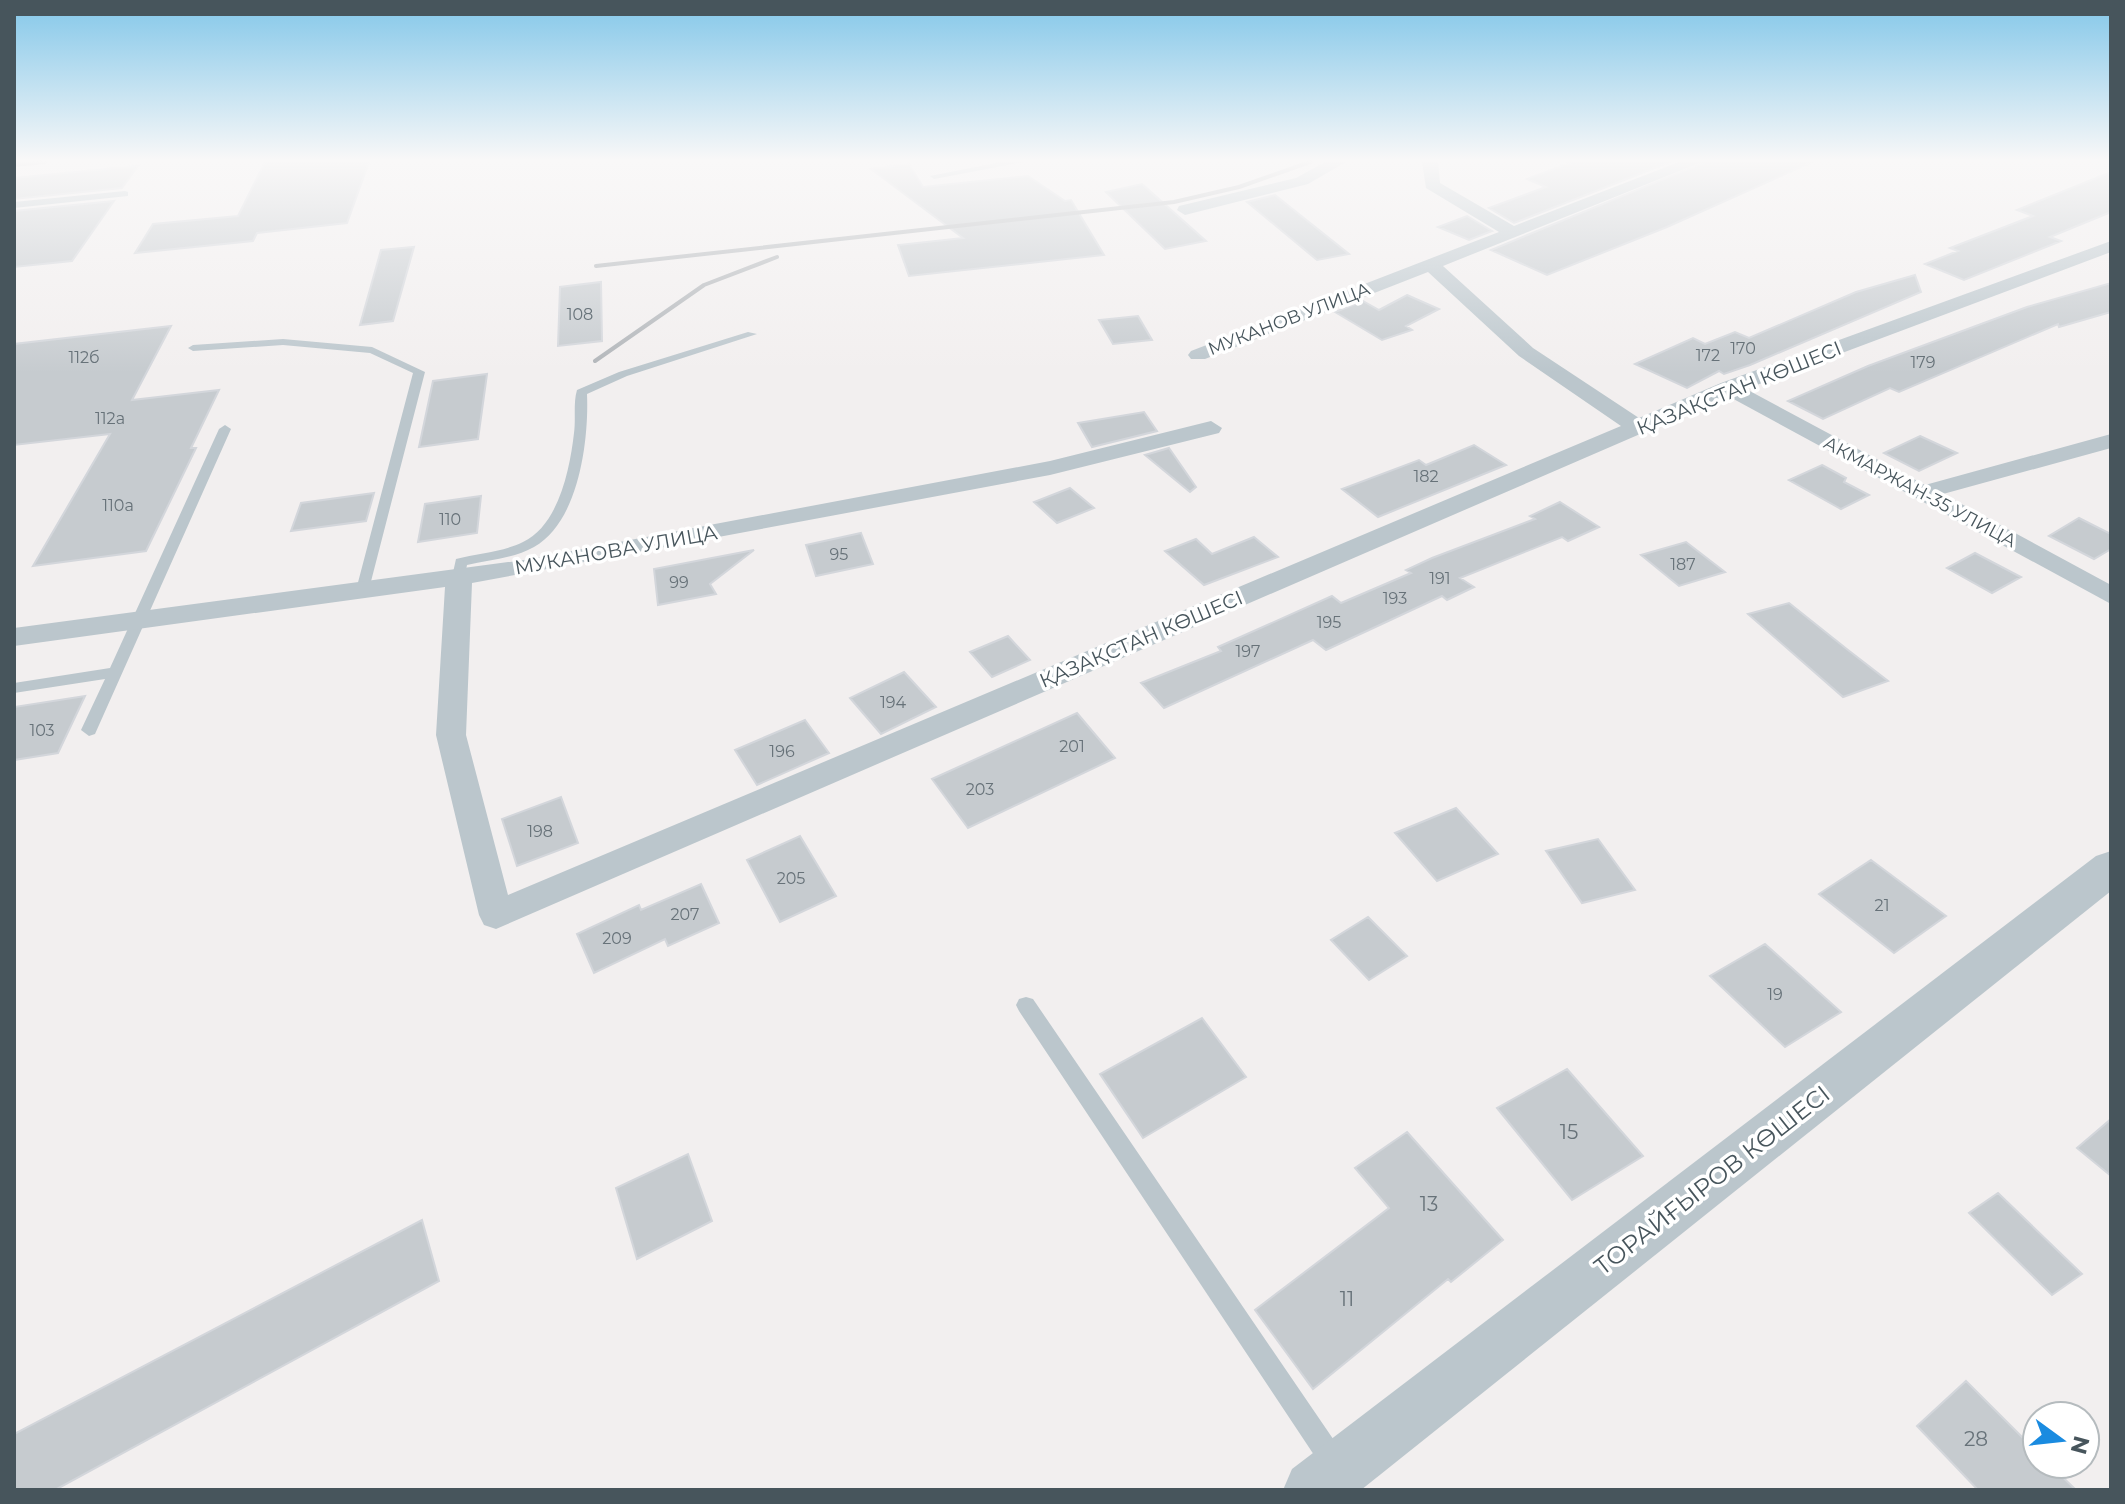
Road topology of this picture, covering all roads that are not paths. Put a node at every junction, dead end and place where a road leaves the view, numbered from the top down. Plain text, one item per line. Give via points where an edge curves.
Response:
1 (1512, 232) edge
2 (2111, 246) edge
3 (1430, 264) junction
4 (752, 334) dead end
5 (193, 348) dead end
6 (1198, 355) dead end
7 (1729, 388) junction
8 (1637, 427) junction
9 (1211, 428) dead end
10 (225, 429) dead end
11 (2111, 441) edge
12 (1921, 493) junction
13 (459, 577) junction
14 (363, 590) junction
15 (2111, 596) edge
16 (137, 621) junction
17 (14, 637) edge
18 (114, 672) junction
19 (14, 688) edge
20 (89, 730) dead end
21 (2111, 868) edge
22 (1026, 1005) dead end
23 (1326, 1480) edge

1 - 3 street, МУКАНОВ УЛИЦА
2 - 7 street, ҚАЗАҚСТАН КӨШЕСІ
3 - 6 street, МУКАНОВ УЛИЦА
3 - 8 street via 1526,352
4 - 13 lane via 581,392 584,428 560,512 532,544 461,562
5 - 14 lane via 283,342 372,350 419,372
7 - 8 street, ҚАЗАҚСТАН КӨШЕСІ
7 - 12 street, АКМАРЖАН-35 УЛИЦА
8 - 13 street, ҚАЗАҚСТАН КӨШЕСІ via 496,915 451,735
9 - 13 street, МУКАНОВА УЛИЦА via 1050,468
10 - 16 lane
11 - 12 street
12 - 15 street, АКМАРЖАН-35 УЛИЦА
13 - 14 street, МУКАНОВА УЛИЦА
14 - 16 street, МУКАНОВА УЛИЦА
16 - 17 street, МУКАНОВА УЛИЦА
16 - 18 lane
18 - 19 lane
18 - 20 lane
21 - 23 street, ТОРАЙҒЫРОВ КӨШЕСІ
22 - 23 lane

